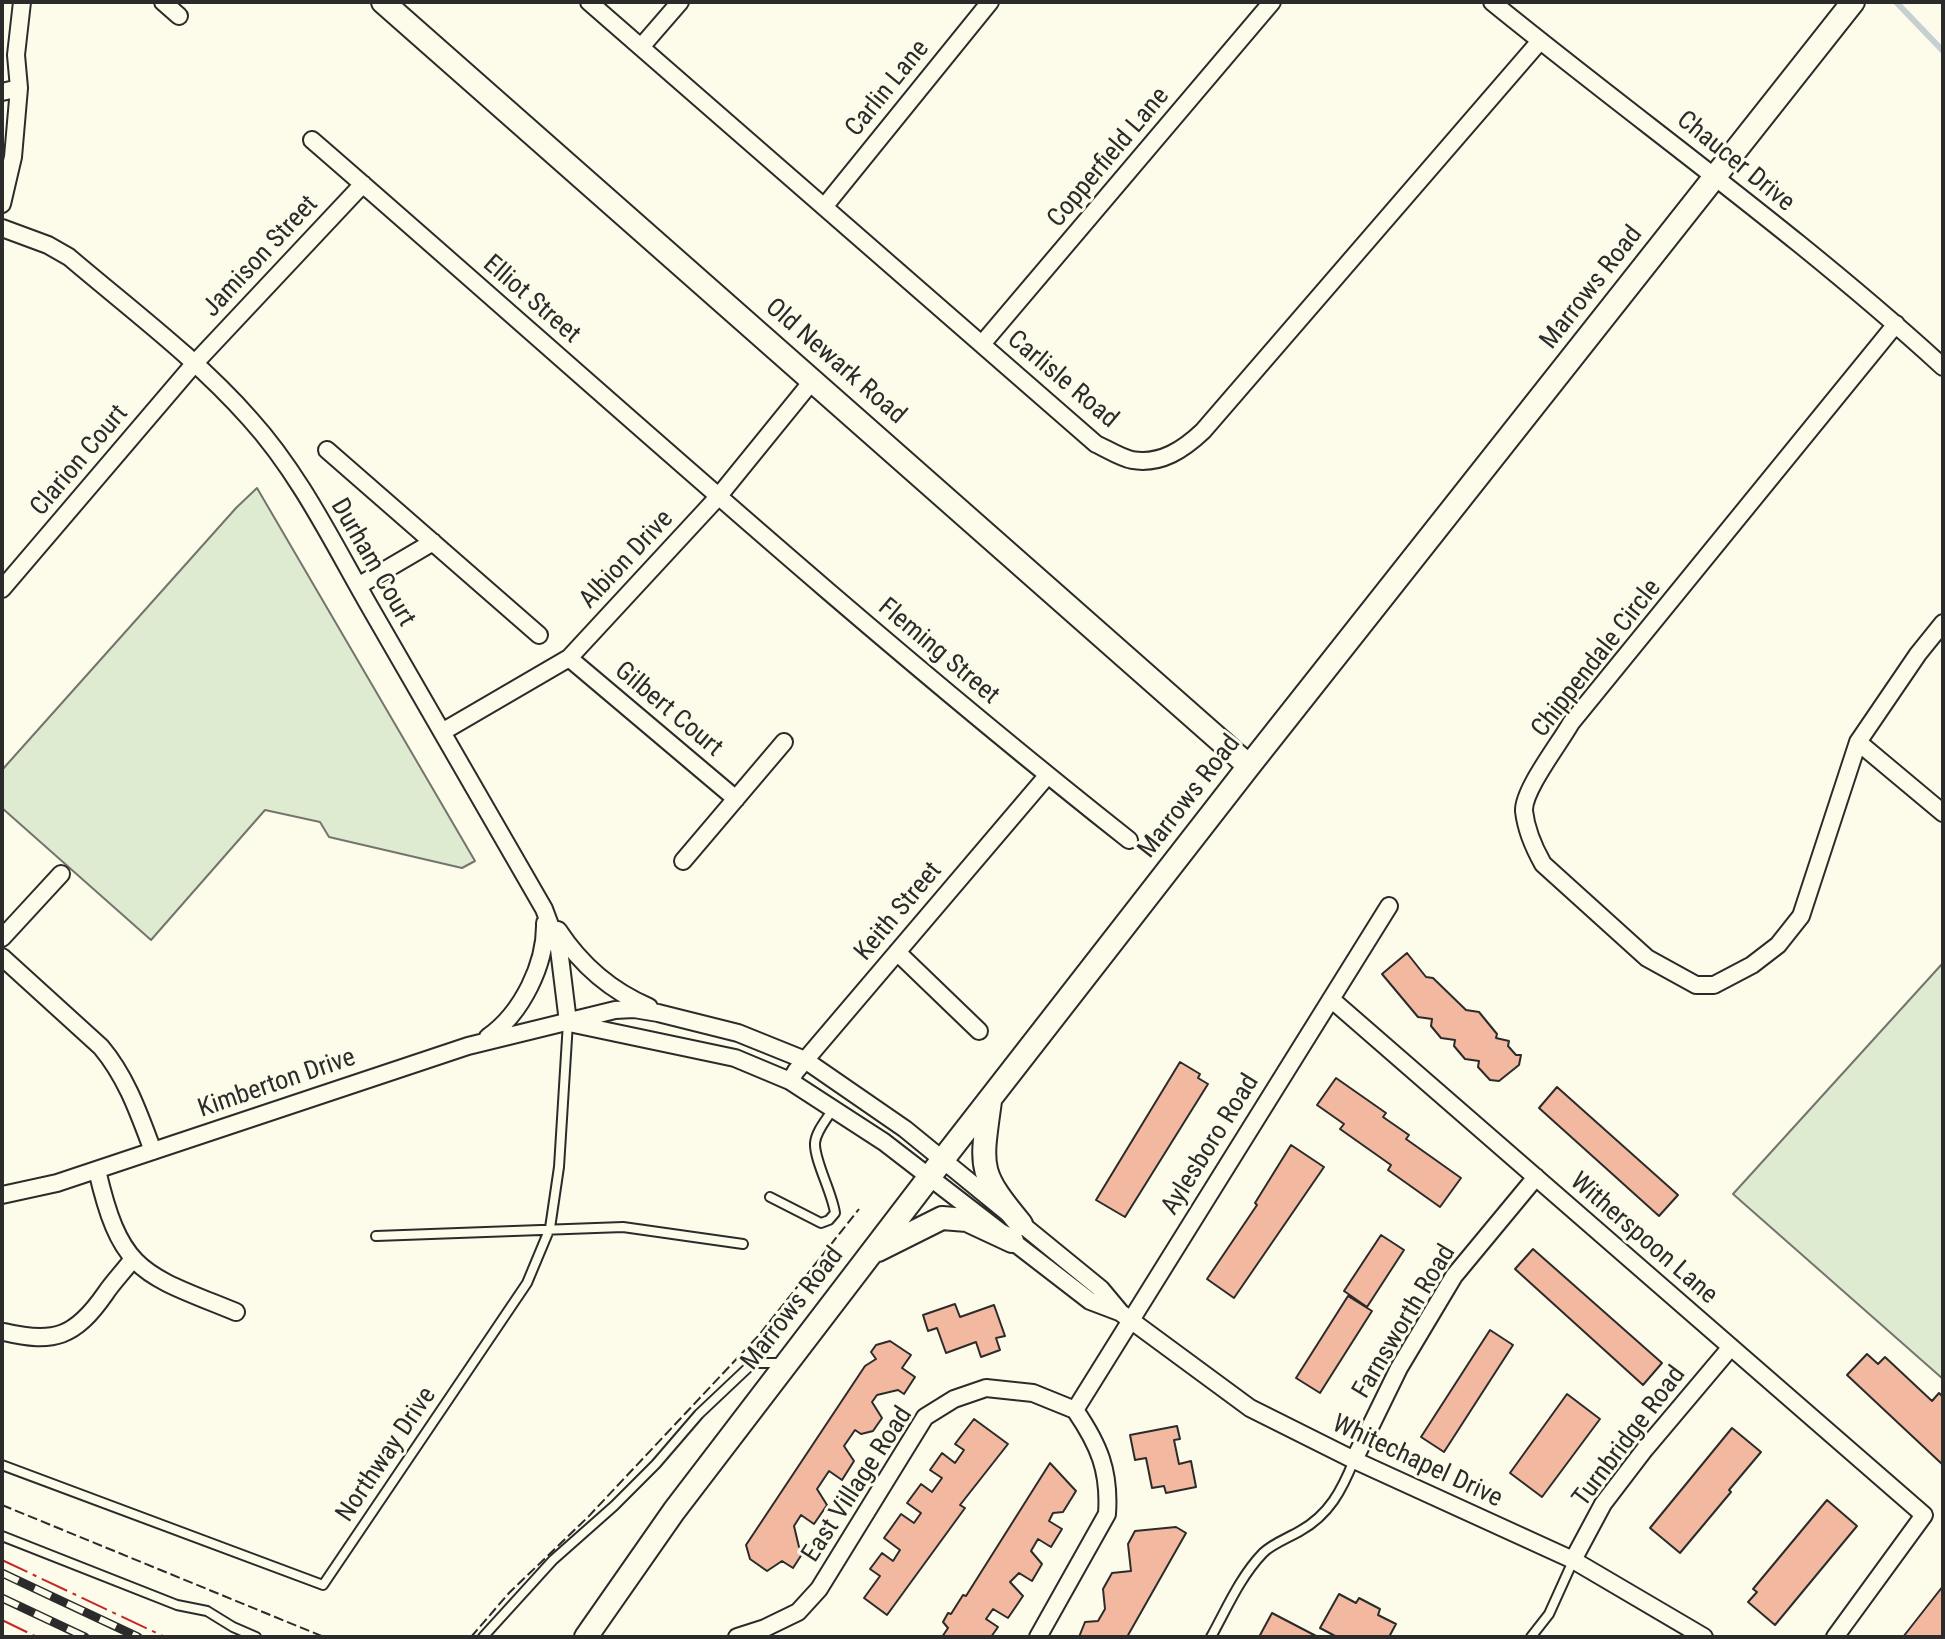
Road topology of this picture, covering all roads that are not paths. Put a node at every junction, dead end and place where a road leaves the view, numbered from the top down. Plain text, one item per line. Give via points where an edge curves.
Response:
1 (22, 2) edge
2 (34, 2) edge
3 (163, 2) edge
4 (383, 2) edge
5 (589, 2) edge
6 (680, 2) edge
7 (990, 2) edge
8 (1272, 2) edge
9 (1492, 2) edge
10 (1853, 2) edge
11 (179, 16) dead end
12 (18, 23) junction
13 (1540, 41) junction
14 (641, 47) junction
15 (10, 90) edge
16 (312, 140) dead end
17 (1716, 176) junction
18 (363, 184) junction
19 (2, 204) edge
20 (824, 207) junction
21 (2, 228) edge
22 (1896, 324) junction
23 (982, 344) junction
24 (194, 364) junction
25 (1943, 367) edge
26 (813, 380) junction
27 (327, 450) dead end
28 (718, 497) junction
29 (433, 542) junction
30 (358, 586) junction
31 (2, 589) edge
32 (1943, 623) edge
33 (539, 635) dead end
34 (569, 658) junction
35 (442, 732) junction
36 (784, 742) dead end
37 (1858, 742) junction
38 (1249, 766) junction
39 (1047, 776) junction
40 (736, 799) junction
41 (1943, 813) edge
42 (1129, 840) dead end
43 (683, 861) dead end
44 (61, 874) dead end
45 (1389, 906) dead end
46 (544, 909) junction
47 (2, 938) edge
48 (897, 952) junction
49 (2, 957) edge
50 (1331, 999) junction
51 (675, 1017) junction
52 (568, 1022) junction
53 (979, 1031) dead end
54 (480, 1043) junction
55 (805, 1060) junction
56 (790, 1081) junction
57 (990, 1100) junction
58 (834, 1108) junction
59 (153, 1151) junction
60 (936, 1168) junction
61 (97, 1170) junction
62 (1536, 1177) junction
63 (2, 1195) edge
64 (770, 1197) dead end
65 (550, 1228) junction
66 (1017, 1232) junction
67 (376, 1236) dead end
68 (743, 1244) dead end
69 (870, 1254) junction
70 (132, 1260) junction
71 (236, 1312) dead end
72 (1126, 1317) junction
73 (4, 1332) edge
74 (1731, 1347) junction
75 (787, 1363) junction
76 (1075, 1410) junction
77 (1354, 1460) junction
78 (2, 1465) edge
79 (2, 1536) edge
80 (1573, 1560) junction
81 (256, 1637) edge
82 (483, 1637) edge
83 (586, 1637) edge
84 (737, 1637) edge
85 (1038, 1637) edge
86 (1211, 1637) edge
87 (1531, 1637) edge
88 (1704, 1637) edge
89 (1835, 1637) edge

1 - 12 street
2 - 12 street
3 - 11 street
4 - 26 street, Old Newark Road
5 - 14 street, Carlisle Road
6 - 14 street
7 - 20 street, Carlin Lane
8 - 23 street, Copperfield Lane
9 - 13 street, Chaucer Drive
10 - 17 street, Marrows Road
12 - 15 street
13 - 17 street, Chaucer Drive
13 - 23 street, Carlisle Road via 1183,450 1132,460 1096,444
14 - 20 street, Carlisle Road
15 - 19 street via 13,157
16 - 18 street, Elliot Street
17 - 22 street, Chaucer Drive
17 - 38 street, Marrows Road
18 - 24 street, Jamison Street
18 - 28 street, Elliot Street
20 - 23 street, Carlisle Road
21 - 24 street, Durham Court via 69,257
22 - 25 street, Chaucer Drive
22 - 37 street, Chippendale Circle via 1571,723 1524,809 1543,864 1647,958 1696,985 1714,985 1769,952 1801,916
24 - 30 street, Durham Court via 270,443
24 - 31 street, Clarion Court
26 - 28 street, Albion Drive
26 - 38 street, Old Newark Road
27 - 29 street
28 - 34 street, Albion Drive
28 - 39 street, Fleming Street
29 - 30 street
29 - 33 street
30 - 35 street, Durham Court
32 - 37 street, Chippendale Circle
34 - 35 street, Albion Drive
34 - 40 street, Gilbert Court
35 - 46 street, Durham Court
36 - 40 street
37 - 41 street
38 - 57 street, Marrows Road
39 - 42 street, Fleming Street
39 - 48 street, Keith Street
40 - 43 street
44 - 47 street
45 - 50 street, Aylesboro Road
46 - 51 street via 569,946 611,988
46 - 52 street, Durham Court via 559,949
46 - 54 street via 543,952 536,972 501,1028
48 - 53 street
48 - 55 street, Keith Street
49 - 59 street via 114,1063
50 - 62 street, Witherspoon Lane
50 - 72 street, Aylesboro Road
51 - 52 street, Kimberton Drive via 625,1010
51 - 55 street, Kimberton Drive via 738,1033
52 - 54 street, Kimberton Drive
52 - 56 street, Kimberton Drive via 735,1058
52 - 65 lane, Northway Drive
54 - 59 street, Kimberton Drive
55 - 56 street, Keith Street
55 - 60 street, Kimberton Drive via 905,1129
56 - 58 street, Kimberton Drive
57 - 60 street, Marrows Road
57 - 66 street via 982,1157 985,1173
58 - 60 street, Kimberton Drive
58 - 64 lane via 815,1141 835,1213 821,1223
59 - 61 street, Kimberton Drive
60 - 66 street, Whitechapel Drive
60 - 69 street, Marrows Road
61 - 63 street, Kimberton Drive
61 - 70 street via 110,1219
62 - 74 street, Witherspoon Lane
62 - 77 street, Farnsworth Road via 1454,1276 1399,1368
65 - 67 lane
65 - 68 lane via 623,1227
65 - 78 lane, Northway Drive via 527,1283 323,1585
66 - 69 street via 942,1218
66 - 72 street, Whitechapel Drive via 1090,1301
69 - 75 street, Marrows Road
70 - 71 street via 167,1284
70 - 73 street via 76,1327 45,1339
72 - 76 street, Aylesboro Road
72 - 77 street, Whitechapel Drive via 1250,1408
74 - 80 street, Turnbridge Road via 1603,1504
74 - 89 street, Witherspoon Lane via 1924,1515
75 - 82 lane via 753,1363 614,1506 553,1560
75 - 83 street, Marrows Road
76 - 84 street, East Village Road via 1033,1393 986,1388 925,1417 819,1589 798,1612
76 - 85 street via 1106,1469 1107,1514
77 - 80 street, Whitechapel Drive
77 - 86 lane via 1332,1506 1266,1550 1248,1570
79 - 81 lane via 177,1605 207,1611
80 - 87 lane via 1549,1614
80 - 88 street, Whitechapel Drive

